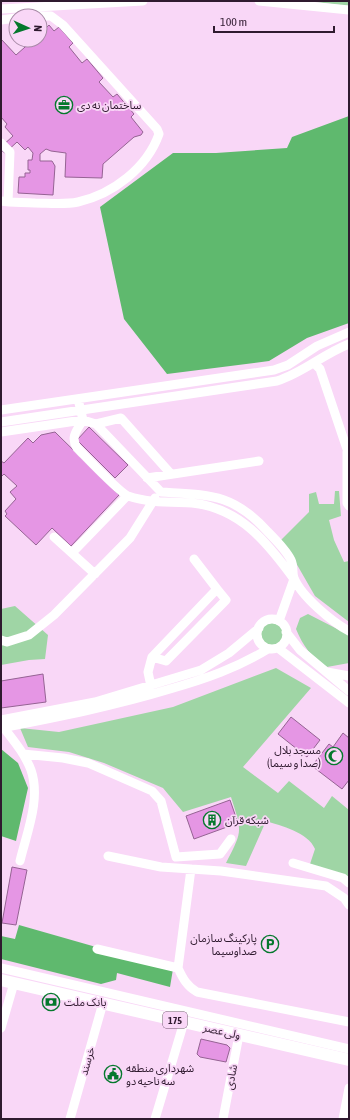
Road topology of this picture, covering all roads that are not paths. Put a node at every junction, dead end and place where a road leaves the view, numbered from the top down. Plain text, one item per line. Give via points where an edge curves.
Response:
1 (143, 1) edge
2 (258, 1) edge
3 (1, 9) edge
4 (349, 10) edge
5 (48, 16) edge
6 (1, 143) edge
7 (4, 202) edge
8 (349, 332) edge
9 (349, 344) edge
10 (305, 355) junction
11 (313, 364) junction
12 (78, 399) junction
13 (1, 410) edge
14 (81, 415) junction
15 (1, 422) edge
16 (96, 424) junction
17 (1, 432) edge
18 (348, 454) edge
19 (259, 461) dead end
20 (171, 474) junction
21 (147, 478) junction
22 (160, 492) junction
23 (127, 496) junction
24 (152, 501) junction
25 (349, 506) edge
26 (54, 537) dead end
27 (270, 540) junction
28 (72, 553) junction
29 (194, 559) dead end
30 (95, 574) junction
31 (294, 579) junction
32 (217, 589) junction
33 (278, 621) junction
34 (259, 628) junction
35 (349, 630) edge
36 (286, 632) junction
37 (1, 640) edge
38 (273, 648) junction
39 (152, 657) junction
40 (326, 672) junction
41 (349, 676) edge
42 (339, 682) junction
43 (332, 689) junction
44 (152, 690) junction
45 (349, 690) edge
46 (349, 702) edge
47 (2, 724) edge
48 (23, 754) junction
49 (231, 839) dead end
50 (108, 856) dead end
51 (20, 861) dead end
52 (293, 863) dead end
53 (191, 869) junction
54 (349, 883) edge
55 (349, 906) edge
56 (97, 950) dead end
57 (1, 968) edge
58 (178, 968) junction
59 (1, 980) edge
60 (14, 983) junction
61 (103, 1003) junction
62 (184, 1022) junction
63 (349, 1022) edge
64 (1, 1028) edge
65 (239, 1035) junction
66 (349, 1049) edge
67 (349, 1060) edge
68 (349, 1088) edge
69 (70, 1119) edge
70 (155, 1119) edge
71 (223, 1119) edge
72 (343, 1119) edge

1 - 3 street
2 - 4 street
5 - 7 street via 63,25 160,134 138,168 117,185 97,196 64,203
6 - 7 street via 10,152
8 - 10 street via 317,346
9 - 11 street via 323,356
10 - 11 street
10 - 12 street via 274,370
11 - 14 street via 293,376 277,381
11 - 18 street via 320,369
12 - 13 street
12 - 14 street
14 - 15 street
14 - 16 street
14 - 17 street
14 - 23 street via 74,444
16 - 20 street via 121,418
16 - 21 street
18 - 25 street
19 - 20 street
20 - 21 street
21 - 22 street
22 - 24 street
22 - 27 street via 202,495 226,500 248,512
23 - 24 street
23 - 28 street
24 - 27 street via 192,503 222,509
24 - 30 street via 130,538
26 - 28 street
27 - 31 street via 292,561
28 - 30 street
29 - 32 street
30 - 37 street via 54,615 28,635 7,642
31 - 33 street
31 - 35 street via 314,605
32 - 39 street
32 - 39 street via 226,600 166,661
33 - 34 street via 265,621
33 - 36 street
34 - 38 street via 259,640
34 - 44 street via 211,665
36 - 38 street via 285,641
36 - 40 street via 300,650
38 - 43 street
38 - 44 street via 220,674
39 - 44 street via 148,672
40 - 41 street
40 - 42 street
42 - 43 street
42 - 45 street
43 - 46 street
44 - 47 street
47 - 48 street
48 - 49 street via 88,763 152,791 161,801 176,857 220,854
48 - 51 street via 35,784 35,802
50 - 53 street via 161,867
52 - 54 street via 343,878
53 - 55 street via 326,886 344,898
53 - 58 street
56 - 58 street
57 - 66 street
58 - 63 street via 182,979 197,992
59 - 60 main road, ولی عصر / 175
60 - 61 main road, ولی عصر / 175
60 - 64 street
61 - 62 main road, ولی عصر / 175
61 - 69 street, خرسند
62 - 65 main road, ولی عصر / 175
62 - 70 street
65 - 67 main road, ولی عصر / 175
65 - 71 street, شادی
68 - 72 street

